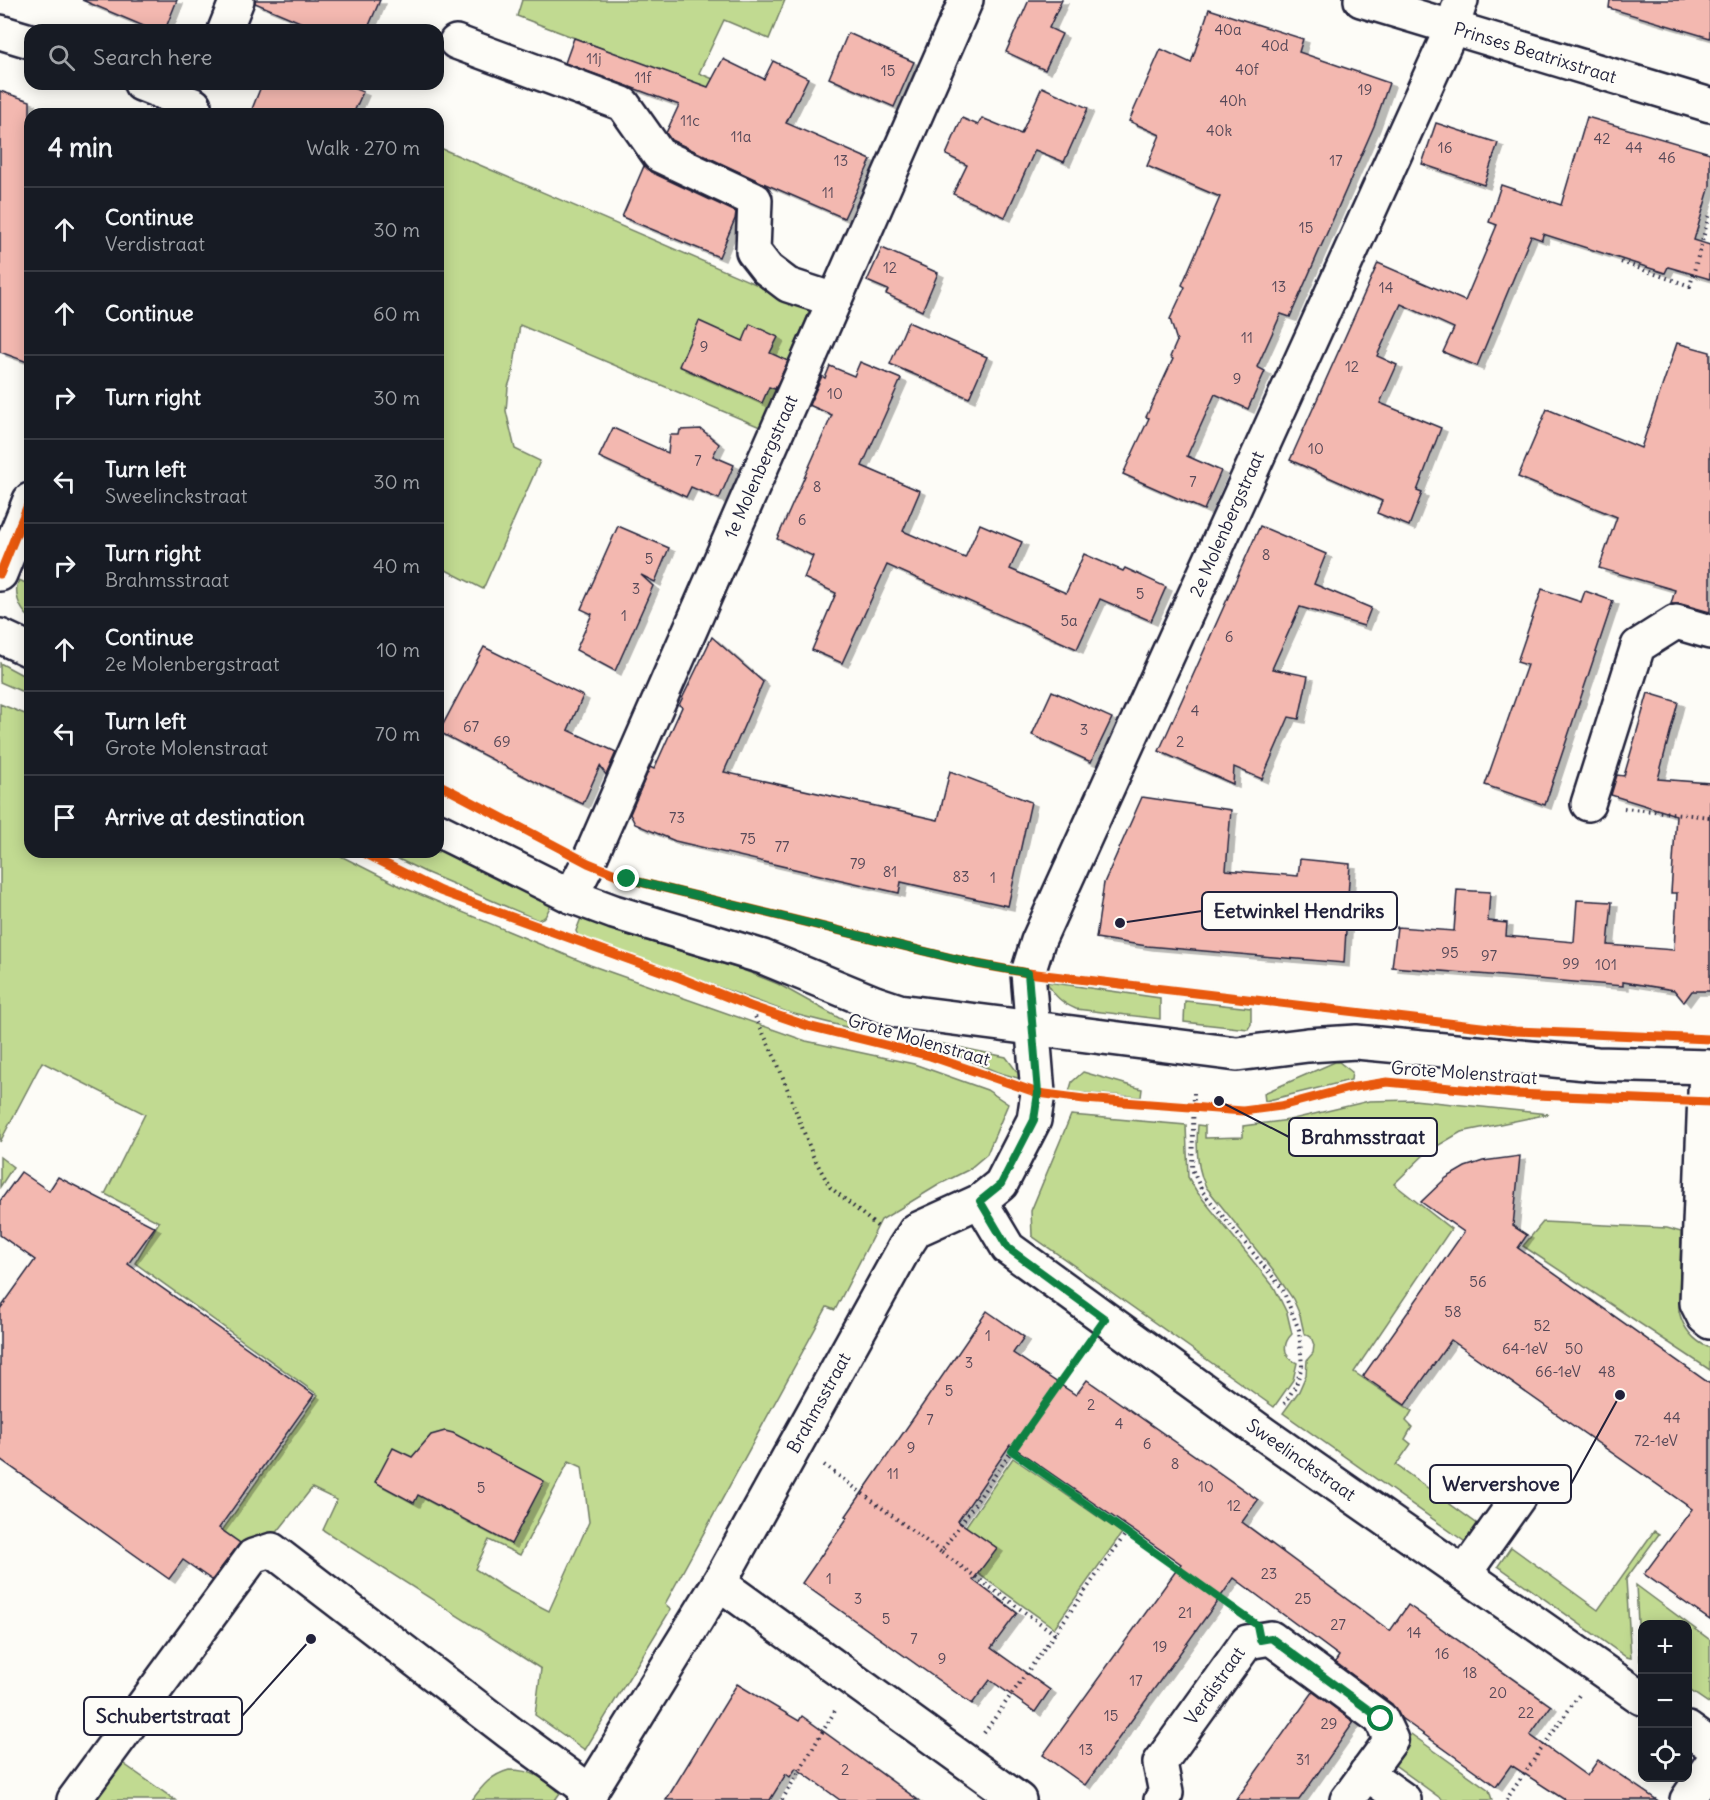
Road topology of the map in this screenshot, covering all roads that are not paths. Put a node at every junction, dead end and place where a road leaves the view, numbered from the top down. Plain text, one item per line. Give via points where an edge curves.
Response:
1 (237, 0) edge
2 (966, 0) edge
3 (1361, 0) edge
4 (1457, 14) edge
5 (227, 24) edge
6 (0, 32) edge
7 (24, 39) edge
8 (456, 42) dead end
9 (160, 90) edge
10 (196, 101) edge
11 (1710, 105) edge
12 (834, 300) junction
13 (24, 515) edge
14 (0, 574) edge
15 (1710, 632) edge
16 (0, 636) edge
17 (24, 647) edge
18 (1588, 804) road end
19 (444, 833) edge
20 (571, 896) junction
21 (1032, 1027) junction
22 (1708, 1066) edge
23 (980, 1201) junction
24 (1704, 1259) edge
25 (1710, 1322) edge
26 (1518, 1498) dead end
27 (1464, 1574) junction
28 (719, 1583) junction
29 (1638, 1695) edge
30 (1692, 1732) edge
31 (1710, 1745) edge
32 (1710, 1766) edge
33 (1366, 1773) junction
34 (588, 1796) edge
35 (74, 1800) edge
36 (1019, 1800) edge
37 (1161, 1800) edge
38 (1347, 1800) edge
39 (1404, 1800) edge
40 (1687, 1800) edge

1 - 5 street
2 - 12 street, 1e Molenbergstraat
3 - 4 street, Prinses Beatrixstraat
4 - 11 street, Prinses Beatrixstraat
4 - 21 street, 2e Molenbergstraat via 1038,940 1028,973
6 - 7 street
8 - 12 street via 623,104 659,154 755,200 753,251 767,269 788,285
9 - 10 street
12 - 20 street, 1e Molenbergstraat
13 - 14 street
15 - 18 street via 1676,622 1638,646
16 - 17 street
19 - 20 street, Grote Molenstraat
20 - 21 street, Grote Molenstraat via 763,957 899,1011
21 - 22 street, Grote Molenstraat via 1237,1054 1356,1042 1597,1064
21 - 23 street, Brahmsstraat via 1038,1093 1034,1120 1001,1184
22 - 24 street
23 - 27 street, Sweelinckstraat via 1008,1248
23 - 28 street, Brahmsstraat via 916,1230
24 - 25 street via 1697,1303
26 - 27 street
27 - 29 street, Sweelinckstraat
28 - 34 street, Brahmsstraat
28 - 36 street
30 - 31 street
32 - 40 street
33 - 37 street, Verdistraat via 1391,1740 1381,1719 1271,1638 1246,1641 1161,1763 1166,1793
33 - 38 street, Verdistraat
33 - 39 street
34 - 35 street via 272,1550 253,1556

